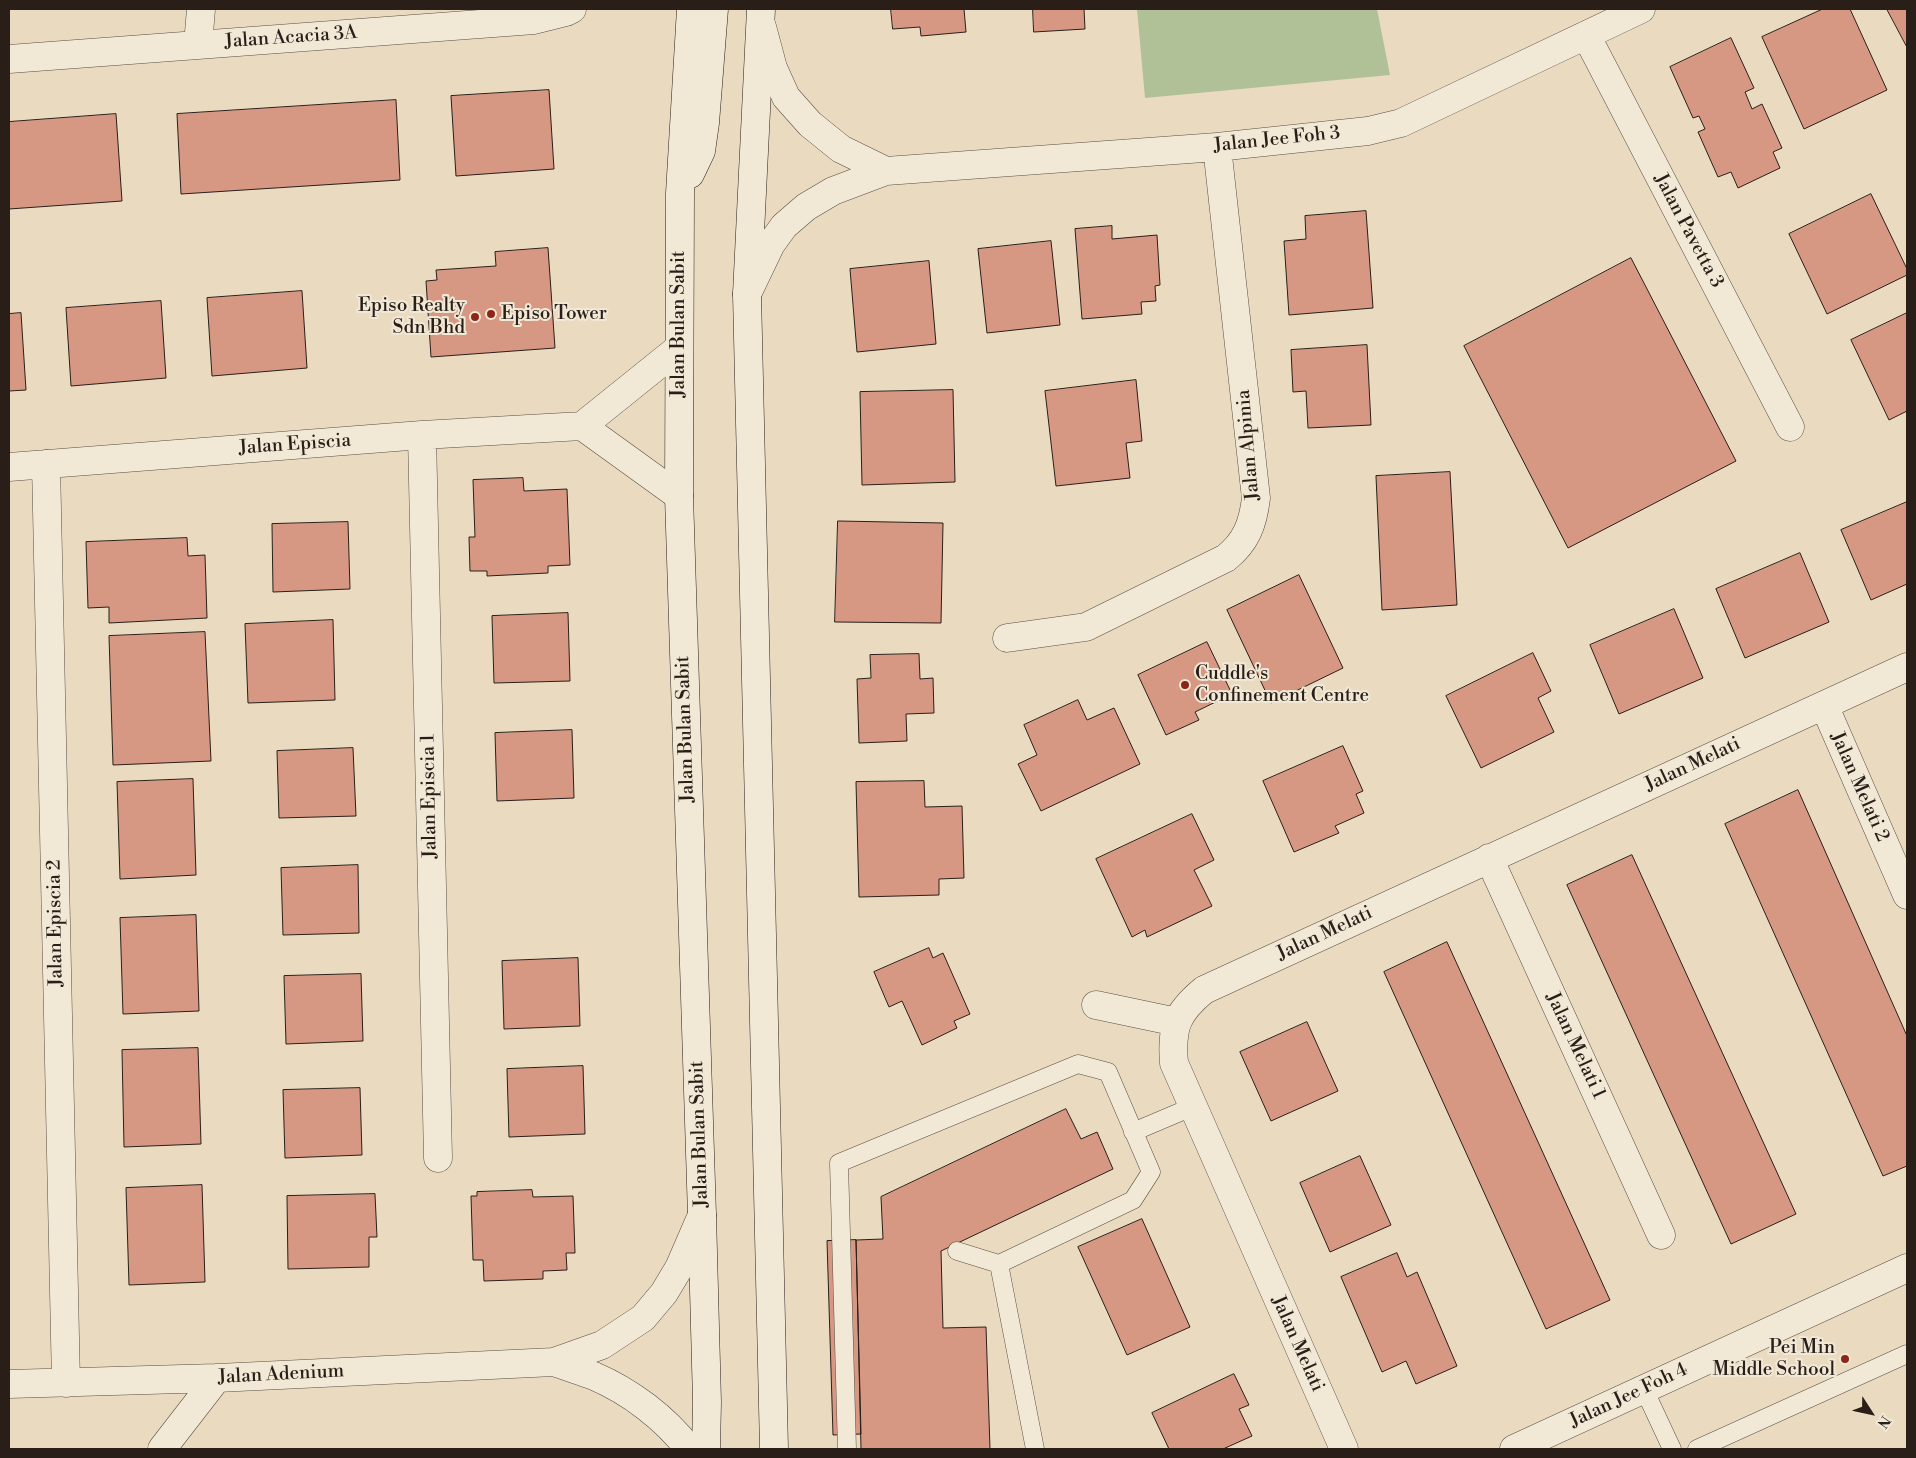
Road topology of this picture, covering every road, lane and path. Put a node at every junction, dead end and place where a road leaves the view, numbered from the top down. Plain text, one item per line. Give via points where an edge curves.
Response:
1 (200, 9) edge
2 (572, 9) edge
3 (691, 9) edge
4 (714, 9) edge
5 (1641, 9) edge
6 (760, 14) edge
7 (1586, 35) junction
8 (198, 45) junction
9 (9, 59) edge
10 (1217, 147) junction
11 (886, 172) junction
12 (680, 193) junction
13 (747, 294) junction
14 (679, 348) junction
15 (582, 426) junction
16 (1790, 427) dead end
17 (422, 435) junction
18 (46, 464) junction
19 (9, 467) edge
20 (678, 496) junction
21 (1007, 638) dead end
22 (1907, 667) edge
23 (1824, 706) junction
24 (1489, 858) junction
25 (1907, 895) edge
26 (1096, 1005) dead end
27 (1177, 1022) junction
28 (1192, 1107) junction
29 (1133, 1132) junction
30 (438, 1158) dead end
31 (702, 1215) junction
32 (1661, 1235) dead end
33 (957, 1251) dead end
34 (999, 1264) junction
35 (1907, 1268) edge
36 (1907, 1354) edge
37 (554, 1362) junction
38 (218, 1378) junction
39 (66, 1383) junction
40 (9, 1384) edge
41 (1644, 1389) junction
42 (1716, 1445) edge
43 (162, 1449) edge
44 (688, 1449) edge
45 (706, 1449) edge
46 (774, 1449) edge
47 (848, 1449) edge
48 (1035, 1449) edge
49 (1344, 1449) edge
50 (1514, 1449) edge
51 (1672, 1449) edge
52 (1697, 1449) edge

1 - 8 street
2 - 8 street, Jalan Acacia 3A via 534,20
3 - 12 street, Jalan Bulan Sabit
4 - 12 street via 701,151
5 - 7 street, Jalan Jee Foh 3
6 - 11 street via 773,68 786,97 810,124 841,149
6 - 13 street
7 - 10 street, Jalan Jee Foh 3 via 1400,123 1368,131
7 - 16 street, Jalan Pavetta 3
8 - 9 street, Jalan Acacia 3A
10 - 11 street, Jalan Jee Foh 3
10 - 21 street, Jalan Alpinia via 1256,498 1254,517 1245,539 1226,558 1086,628
11 - 13 street, Jalan Jee Foh 3 via 833,191 806,206 784,226 771,244
12 - 14 street, Jalan Bulan Sabit
13 - 46 street
14 - 15 street
14 - 20 street, Jalan Bulan Sabit
15 - 17 street, Jalan Episcia
15 - 20 street
17 - 18 street, Jalan Episcia
17 - 30 street, Jalan Episcia 1
18 - 19 street, Jalan Episcia
18 - 39 street, Jalan Episcia 2
20 - 31 street, Jalan Bulan Sabit
22 - 23 street, Jalan Melati
23 - 24 street, Jalan Melati
23 - 25 street, Jalan Melati 2
24 - 27 street, Jalan Melati via 1204,990 1188,1003
24 - 32 street, Jalan Melati 1
26 - 27 street
27 - 28 street, Jalan Melati via 1172,1041 1174,1063
28 - 29 lane
28 - 49 street, Jalan Melati
29 - 34 lane via 1151,1172 1133,1200
29 - 47 lane via 1108,1072 1078,1064 839,1162
31 - 37 street, Jalan Adenium via 679,1268 643,1318 602,1345
31 - 45 street, Jalan Bulan Sabit
33 - 34 lane
34 - 48 lane
35 - 41 street, Jalan Jee Foh 4
36 - 42 lane
37 - 38 street, Jalan Adenium
37 - 44 street, Jalan Adenium via 595,1376 623,1392 670,1427
38 - 39 street, Jalan Adenium
38 - 43 street
39 - 40 street, Jalan Adenium
41 - 50 street, Jalan Jee Foh 4
41 - 51 lane
42 - 52 lane

